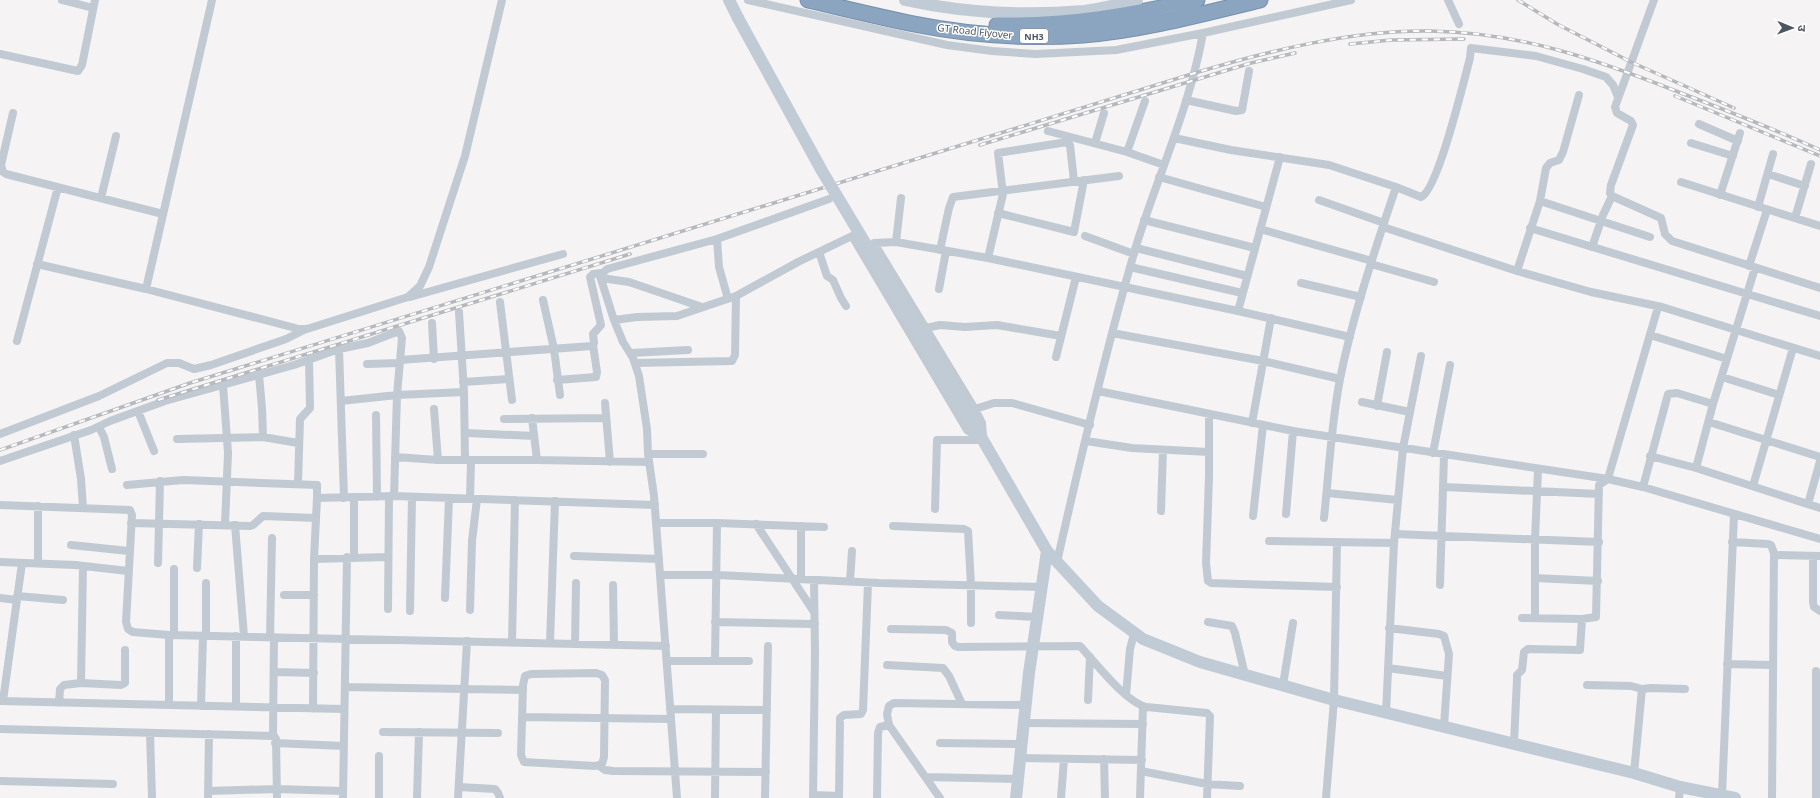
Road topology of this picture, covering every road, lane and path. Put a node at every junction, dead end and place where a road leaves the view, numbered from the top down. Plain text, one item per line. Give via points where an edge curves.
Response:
1 (62, 0) edge
2 (212, 0) edge
3 (502, 0) edge
4 (728, 0) edge
5 (748, 0) edge
6 (808, 0) edge
7 (851, 0) edge
8 (905, 0) edge
9 (1137, 0) edge
10 (1197, 0) edge
11 (1260, 0) edge
12 (1351, 0) edge
13 (1448, 0) edge
14 (1654, 0) edge
15 (94, 4) edge
16 (1459, 24) dead end
17 (1203, 33) junction
18 (0, 54) edge
19 (1249, 72) dead end
20 (1579, 95) dead end
21 (1618, 97) junction
22 (1186, 100) junction
23 (1145, 101) dead end
24 (13, 113) dead end
25 (1104, 113) dead end
26 (1699, 124) dead end
27 (1048, 131) dead end
28 (116, 136) dead end
29 (1174, 138) junction
30 (1095, 143) junction
31 (1692, 143) dead end
32 (1127, 152) junction
33 (1774, 154) dead end
34 (1733, 156) junction
35 (1280, 157) junction
36 (1811, 164) dead end
37 (1164, 165) junction
38 (1768, 174) junction
39 (1119, 176) dead end
40 (1159, 177) junction
41 (1084, 180) junction
42 (1074, 181) junction
43 (1681, 182) dead end
44 (1805, 186) junction
45 (58, 187) junction
46 (1396, 187) junction
47 (1003, 190) junction
48 (1720, 195) junction
49 (1612, 196) junction
50 (101, 198) junction
51 (901, 198) dead end
52 (829, 199) dead end
53 (1319, 200) dead end
54 (1540, 201) junction
55 (1266, 207) junction
56 (1758, 207) junction
57 (1768, 210) junction
58 (998, 213) junction
59 (163, 214) junction
60 (1795, 218) junction
61 (1144, 220) junction
62 (1600, 221) junction
63 (1384, 225) junction
64 (1820, 226) edge
65 (1530, 228) junction
66 (1260, 229) junction
67 (1085, 236) dead end
68 (1650, 237) dead end
69 (717, 239) junction
70 (896, 242) junction
71 (1592, 247) junction
72 (1255, 248) junction
73 (943, 251) junction
74 (1135, 251) junction
75 (819, 252) junction
76 (563, 254) dead end
77 (988, 258) junction
78 (1372, 262) junction
79 (37, 264) junction
80 (1752, 267) junction
81 (1130, 268) junction
82 (1517, 271) junction
83 (601, 276) junction
84 (1247, 276) junction
85 (1076, 277) junction
86 (1434, 282) dead end
87 (1301, 283) dead end
88 (1125, 288) junction
89 (1820, 288) edge
90 (146, 289) junction
91 (939, 289) dead end
92 (1242, 293) junction
93 (1747, 294) junction
94 (736, 296) junction
95 (408, 297) junction
96 (1361, 297) junction
97 (728, 299) junction
98 (543, 300) dead end
99 (500, 302) dead end
100 (846, 306) dead end
101 (702, 307) junction
102 (1658, 307) junction
103 (1238, 311) junction
104 (460, 312) dead end
105 (1820, 316) edge
106 (1271, 318) junction
107 (614, 320) junction
108 (432, 323) dead end
109 (926, 328) junction
110 (307, 329) junction
111 (1736, 330) junction
112 (1112, 333) junction
113 (1650, 335) junction
114 (1061, 336) junction
115 (1350, 337) junction
116 (17, 341) dead end
117 (593, 345) junction
118 (1793, 348) junction
119 (339, 349) junction
120 (554, 349) junction
121 (688, 350) dead end
122 (1387, 352) dead end
123 (506, 353) junction
124 (631, 353) junction
125 (1421, 356) dead end
126 (1820, 356) edge
127 (461, 357) junction
128 (1056, 357) dead end
129 (309, 359) junction
130 (434, 359) junction
131 (1727, 359) junction
132 (1263, 361) junction
133 (399, 362) junction
134 (635, 363) junction
135 (367, 364) dead end
136 (1450, 365) dead end
137 (259, 375) junction
138 (1722, 377) junction
139 (1340, 379) junction
140 (509, 380) junction
141 (557, 380) junction
142 (463, 382) junction
143 (223, 385) junction
144 (1098, 390) junction
145 (464, 392) junction
146 (397, 395) junction
147 (560, 395) dead end
148 (1779, 395) junction
149 (512, 400) dead end
150 (341, 401) junction
151 (1362, 402) dead end
152 (605, 403) dead end
153 (1714, 404) junction
154 (1377, 406) junction
155 (434, 409) dead end
156 (975, 409) junction
157 (138, 411) junction
158 (1410, 412) junction
159 (1209, 414) junction
160 (376, 415) dead end
161 (532, 418) junction
162 (606, 418) junction
163 (504, 419) dead end
164 (1252, 422) junction
165 (1709, 422) junction
166 (1090, 425) junction
167 (1263, 425) junction
168 (99, 427) junction
169 (1293, 430) junction
170 (466, 433) junction
171 (0, 434) edge
172 (74, 435) junction
173 (534, 436) junction
174 (227, 437) junction
175 (263, 437) junction
176 (1331, 437) junction
177 (177, 439) dead end
178 (983, 440) junction
179 (1766, 440) junction
180 (1086, 441) junction
181 (298, 443) junction
182 (1403, 448) junction
183 (1163, 450) junction
184 (154, 451) dead end
185 (1209, 452) junction
186 (1433, 453) junction
187 (704, 454) dead end
188 (1444, 455) junction
189 (395, 456) junction
190 (1650, 456) junction
191 (1820, 457) edge
192 (649, 458) junction
193 (468, 459) junction
194 (438, 460) junction
195 (537, 460) junction
196 (0, 461) edge
197 (1820, 461) edge
198 (610, 462) junction
199 (1696, 468) junction
200 (112, 469) dead end
201 (1538, 469) junction
202 (1608, 479) junction
203 (228, 480) junction
204 (160, 481) junction
205 (298, 483) junction
206 (126, 485) dead end
207 (1753, 486) junction
208 (1444, 487) junction
209 (1643, 487) junction
210 (1537, 492) junction
211 (1327, 493) junction
212 (1599, 494) junction
213 (392, 496) junction
214 (377, 497) junction
215 (412, 497) junction
216 (318, 498) junction
217 (344, 498) junction
218 (354, 498) junction
219 (449, 498) junction
220 (473, 498) junction
221 (515, 500) junction
222 (1398, 500) junction
223 (554, 501) junction
224 (1808, 504) junction
225 (0, 505) edge
226 (655, 505) junction
227 (38, 506) junction
228 (83, 508) junction
229 (1820, 508) edge
230 (935, 509) dead end
231 (1161, 511) dead end
232 (1286, 514) dead end
233 (1734, 514) junction
234 (1253, 516) dead end
235 (316, 518) junction
236 (1324, 518) dead end
237 (131, 523) junction
238 (656, 523) junction
239 (717, 523) junction
240 (160, 524) junction
241 (199, 524) junction
242 (225, 524) junction
243 (756, 524) junction
244 (235, 525) junction
245 (801, 526) junction
246 (893, 526) dead end
247 (824, 527) dead end
248 (1395, 534) junction
249 (1442, 536) junction
250 (272, 538) dead end
251 (1820, 539) edge
252 (1535, 540) junction
253 (1269, 541) dead end
254 (1599, 542) junction
255 (1732, 542) junction
256 (1337, 543) junction
257 (1394, 543) junction
258 (70, 544) dead end
259 (129, 551) junction
260 (852, 551) dead end
261 (1047, 551) junction
262 (1774, 555) junction
263 (574, 556) dead end
264 (1817, 556) edge
265 (350, 557) junction
266 (388, 557) junction
267 (314, 559) junction
268 (659, 559) junction
269 (0, 562) edge
270 (22, 562) junction
271 (1057, 562) junction
272 (38, 563) junction
273 (158, 563) dead end
274 (83, 566) junction
275 (197, 568) dead end
276 (174, 569) dead end
277 (128, 571) junction
278 (660, 575) junction
279 (717, 575) junction
280 (1535, 578) junction
281 (791, 579) junction
282 (801, 579) junction
283 (814, 580) junction
284 (850, 582) junction
285 (868, 582) junction
286 (1598, 582) junction
287 (206, 583) dead end
288 (576, 583) dead end
289 (613, 585) dead end
290 (971, 585) junction
291 (1440, 585) dead end
292 (1042, 587) junction
293 (1337, 587) junction
294 (284, 594) dead end
295 (314, 595) junction
296 (0, 598) edge
297 (17, 598) junction
298 (445, 598) dead end
299 (63, 600) dead end
300 (388, 609) dead end
301 (470, 610) dead end
302 (410, 611) dead end
303 (1820, 611) edge
304 (815, 613) junction
305 (999, 615) dead end
306 (1038, 617) junction
307 (1522, 618) dead end
308 (1535, 618) junction
309 (1582, 620) junction
310 (715, 622) junction
311 (1208, 622) dead end
312 (971, 623) dead end
313 (1293, 623) dead end
314 (815, 624) junction
315 (1389, 628) junction
316 (891, 629) dead end
317 (1134, 634) junction
318 (172, 635) junction
319 (205, 636) junction
320 (240, 636) junction
321 (272, 637) junction
322 (314, 638) junction
323 (346, 638) junction
324 (466, 641) junction
325 (512, 642) junction
326 (550, 642) junction
327 (575, 644) junction
328 (614, 645) junction
329 (666, 646) junction
330 (768, 646) dead end
331 (1034, 646) junction
332 (125, 650) dead end
333 (1090, 657) junction
334 (715, 660) junction
335 (667, 661) junction
336 (749, 661) dead end
337 (1727, 664) junction
338 (1772, 664) junction
339 (887, 665) dead end
340 (1388, 668) junction
341 (1816, 671) dead end
342 (275, 672) junction
343 (314, 673) junction
344 (1245, 675) junction
345 (1447, 676) junction
346 (81, 683) junction
347 (1283, 685) junction
348 (1588, 685) dead end
349 (345, 687) junction
350 (465, 689) junction
351 (1642, 689) junction
352 (1685, 689) dead end
353 (523, 690) junction
354 (1126, 695) junction
355 (1088, 700) dead end
356 (1334, 700) junction
357 (2, 701) edge
358 (59, 703) junction
359 (962, 704) junction
360 (169, 705) junction
361 (1026, 705) junction
362 (201, 706) junction
363 (236, 706) junction
364 (1143, 706) junction
365 (274, 707) junction
366 (313, 709) junction
367 (344, 709) junction
368 (670, 709) junction
369 (716, 710) junction
370 (767, 710) junction
371 (1386, 713) junction
372 (523, 717) junction
373 (605, 717) junction
374 (671, 719) junction
375 (1024, 723) junction
376 (1143, 724) junction
377 (889, 725) junction
378 (1444, 726) junction
379 (0, 729) edge
380 (383, 732) dead end
381 (419, 732) junction
382 (150, 733) junction
383 (462, 733) junction
384 (209, 734) junction
385 (498, 734) dead end
386 (274, 740) junction
387 (940, 743) dead end
388 (1514, 743) junction
389 (1022, 744) junction
390 (344, 746) junction
391 (379, 756) dead end
392 (1020, 758) junction
393 (1064, 759) junction
394 (1104, 759) junction
395 (1142, 760) junction
396 (599, 766) junction
397 (675, 770) junction
398 (717, 771) junction
399 (1141, 771) junction
400 (766, 772) junction
401 (1634, 773) junction
402 (926, 777) junction
403 (1018, 778) junction
404 (0, 781) edge
405 (113, 784) dead end
406 (1207, 784) junction
407 (1240, 786) dead end
408 (459, 787) junction
409 (276, 789) junction
410 (1680, 792) edge
411 (208, 794) edge
412 (343, 795) edge
413 (1722, 795) junction
414 (813, 797) edge
415 (839, 797) edge
416 (152, 798) edge
417 (276, 798) edge
418 (379, 798) edge
419 (417, 798) edge
420 (458, 798) edge
421 (500, 798) edge
422 (677, 798) edge
423 (715, 798) edge
424 (765, 798) edge
425 (877, 798) edge
426 (940, 798) edge
427 (1016, 798) edge
428 (1062, 798) edge
429 (1105, 798) edge
430 (1140, 798) edge
431 (1207, 798) edge
432 (1326, 798) edge
433 (1735, 798) edge
434 (1772, 798) edge
435 (1816, 798) edge

1 - 15 street
2 - 59 street
3 - 95 street via 465,156 429,267 420,286
4 - 178 street, bridge via 822,171
5 - 17 street via 947,45 992,51 1036,54 1116,50
6 - 11 highway, GT Road Flyover / NH3 via 915,24 982,34 1032,36 1083,35 1134,28
7 - 10 highway, GT Road Flyover / NH3 via 918,16 983,24 1034,26 1133,15
8 - 9 street via 972,11 1025,13 1084,11
12 - 17 street
13 - 16 street
14 - 21 street
15 - 18 street via 82,65 78,71
17 - 22 street via 1198,62
19 - 22 street via 1242,110 1236,111
20 - 54 street via 1563,152 1559,160 1550,163 1546,168
21 - 46 street via 1606,77 1584,68 1536,56 1471,48 1447,143 1426,195 1420,197
21 - 49 street via 1615,107 1617,113 1633,125 1611,185
22 - 29 street
23 - 32 street
24 - 45 street via 2,160 3,172
25 - 30 street
26 - 34 street via 1739,137
27 - 30 street
28 - 50 street
29 - 35 street
29 - 37 street
30 - 32 street
31 - 34 street
32 - 37 street
33 - 38 street
34 - 48 street
35 - 46 street via 1329,165
35 - 55 street
36 - 44 street
37 - 40 street
38 - 44 street
38 - 56 street
39 - 41 street
40 - 55 street
40 - 61 street
41 - 42 street
41 - 58 street via 1074,232
42 - 47 street
42 - 47 street via 1070,145 1065,142 998,152
43 - 48 street
44 - 60 street
45 - 50 street
45 - 79 street
46 - 63 street
47 - 58 street
47 - 73 street via 953,197
48 - 56 street
49 - 62 street
49 - 80 street via 1661,218 1665,234 1672,242
50 - 59 street
51 - 70 street
52 - 69 street
53 - 63 street
54 - 62 street
54 - 65 street
55 - 66 street
56 - 57 street
57 - 60 street
57 - 80 street
58 - 77 street
59 - 90 street
60 - 64 street
61 - 72 street
61 - 74 street
62 - 68 street
62 - 71 street
63 - 78 street
63 - 82 street
65 - 71 street
65 - 82 street
66 - 72 street
66 - 78 street
67 - 74 street
69 - 83 street via 607,269
69 - 97 street via 719,268
70 - 73 street
70 - 109 street via 874,243
71 - 93 street
72 - 84 street
73 - 77 street
73 - 91 street
74 - 81 street
74 - 84 street
75 - 94 street
75 - 100 street via 827,276 833,280
75 - 178 street via 852,236 967,430
76 - 95 street
77 - 85 street
78 - 86 street
78 - 96 street
79 - 90 street
79 - 116 street
80 - 89 street
80 - 93 street
81 - 88 street
81 - 92 street
82 - 102 street via 1591,292
83 - 101 street via 629,282
83 - 107 street
83 - 117 street via 593,274 590,277 601,325 593,334
84 - 92 street
85 - 88 street
85 - 114 street
87 - 96 street
88 - 103 street
88 - 112 street
90 - 110 street via 282,325
92 - 103 street
93 - 105 street
93 - 111 street
94 - 97 street
94 - 134 street via 735,355 732,361
95 - 110 street
96 - 115 street
97 - 101 street
98 - 120 street
99 - 123 street
101 - 107 street via 671,317 648,316
102 - 111 street
102 - 113 street
103 - 106 street
104 - 127 street
106 - 115 street
106 - 132 street
107 - 124 street via 623,342
108 - 130 street
109 - 114 street via 940,325 998,325
109 - 156 street
110 - 171 street via 286,340 211,365 194,369 167,363 99,396
111 - 118 street
111 - 131 street
112 - 132 street
112 - 144 street
113 - 131 street
113 - 202 street
114 - 128 street
115 - 139 street
117 - 120 street
117 - 141 street via 596,377
118 - 126 street
118 - 148 street
119 - 129 street
119 - 133 street via 399,332 402,335
119 - 150 street
120 - 123 street
120 - 141 street
121 - 124 street
122 - 154 street
123 - 127 street
123 - 140 street
124 - 134 street
125 - 158 street
127 - 130 street
127 - 142 street
129 - 137 street
129 - 181 street via 310,408 300,419
130 - 133 street
131 - 138 street
132 - 139 street
132 - 164 street
133 - 135 street
133 - 146 street
134 - 192 street via 647,429
136 - 186 street
137 - 143 street
137 - 175 street
138 - 148 street
138 - 153 street
139 - 176 street
140 - 142 street
140 - 149 street
141 - 147 street
142 - 145 street
143 - 157 street
143 - 174 street
144 - 159 street
144 - 166 street
145 - 146 street
145 - 170 street
146 - 150 street
146 - 189 street
148 - 179 street
150 - 217 street
151 - 154 street
152 - 162 street
153 - 165 street
153 - 190 street via 1677,393 1668,394
154 - 158 street
155 - 194 street
156 - 166 street via 994,403 1012,402
156 - 178 street via 982,424
157 - 168 street
157 - 184 street
158 - 182 street
159 - 164 street
159 - 185 street
160 - 214 street
161 - 162 street
161 - 163 street
161 - 173 street
162 - 198 street
164 - 167 street
165 - 179 street
165 - 199 street
166 - 180 street
167 - 169 street
167 - 234 street
168 - 172 street
168 - 200 street
169 - 176 street
169 - 232 street
170 - 173 street
170 - 193 street
172 - 196 street
172 - 228 street
173 - 195 street
174 - 175 street
174 - 177 street
174 - 203 street
175 - 181 street
176 - 182 street
176 - 211 street
178 - 230 street via 937,440
178 - 261 street
179 - 191 street
179 - 207 street
180 - 183 street via 1126,448
180 - 271 street
181 - 205 street
182 - 186 street
182 - 222 street
183 - 185 street
183 - 231 street
185 - 293 street via 1206,563 1209,582
186 - 188 street
187 - 192 street
188 - 201 street
188 - 208 street
189 - 194 street
189 - 213 street
190 - 199 street
190 - 209 street
192 - 198 street
192 - 226 street
193 - 194 street
193 - 195 street
193 - 220 street
195 - 198 street
197 - 224 street
199 - 207 street
201 - 202 street
201 - 210 street
202 - 209 street
202 - 212 street via 1601,483
203 - 204 street
203 - 205 street
203 - 242 street
204 - 206 street
204 - 240 street
205 - 216 street via 317,484
207 - 224 street
208 - 210 street
208 - 249 street
209 - 233 street
210 - 212 street
210 - 252 street
211 - 222 street
211 - 236 street
212 - 254 street
213 - 214 street
213 - 215 street
213 - 266 street
214 - 218 street
215 - 219 street
215 - 302 street
216 - 217 street
216 - 235 street
217 - 218 street
218 - 265 street
219 - 220 street
219 - 298 street
220 - 221 street
220 - 301 street
221 - 223 street
221 - 325 street
222 - 248 street
223 - 226 street
223 - 326 street
224 - 229 street
225 - 227 street
226 - 238 street
227 - 228 street
227 - 272 street
228 - 237 street via 130,510
233 - 251 street
233 - 255 street
235 - 244 street via 263,516 253,525
235 - 267 street
237 - 240 street
237 - 259 street
238 - 239 street
238 - 268 street
239 - 243 street
239 - 279 street
240 - 241 street
240 - 273 street
241 - 242 street
241 - 275 street
242 - 244 street
243 - 245 street
243 - 281 street
244 - 320 street
245 - 247 street
245 - 282 street
246 - 290 street via 966,529 969,534
248 - 249 street
248 - 257 street
249 - 252 street
249 - 291 street
250 - 321 street
252 - 254 street
252 - 280 street
253 - 256 street
254 - 286 street
255 - 262 street via 1768,544 1771,545
255 - 337 street
256 - 257 street
256 - 293 street
257 - 315 street
258 - 259 street
259 - 277 street
260 - 284 street
261 - 271 street
261 - 292 street
262 - 264 street
262 - 338 street
263 - 268 street
264 - 303 street via 1813,602 1814,607
265 - 266 street
265 - 267 street
265 - 323 street
266 - 300 street
267 - 295 street
268 - 278 street
269 - 270 street
270 - 272 street
270 - 297 street
271 - 317 street via 1098,606
272 - 274 street
274 - 277 street
274 - 346 street
276 - 318 street
277 - 318 street via 128,629 133,632
278 - 279 street
278 - 329 street
279 - 281 street
279 - 310 street
280 - 286 street
280 - 308 street
281 - 282 street
281 - 304 street
282 - 283 street
283 - 284 street
283 - 304 street
284 - 285 street
285 - 290 street
285 - 415 street via 863,710 860,714 844,715 840,718
286 - 309 street via 1596,617
287 - 319 street
288 - 327 street
289 - 328 street
290 - 292 street
290 - 312 street
292 - 306 street
293 - 356 street
294 - 295 street
295 - 322 street
296 - 297 street
297 - 299 street
297 - 357 street
304 - 314 street
305 - 306 street
306 - 331 street
307 - 308 street
308 - 309 street
309 - 388 street via 1580,650 1528,649 1524,652 1522,670 1517,675
310 - 314 street
310 - 334 street
311 - 344 street via 1232,626
313 - 347 street
314 - 414 street
315 - 340 street
315 - 345 street via 1442,635 1448,648
316 - 331 street via 946,630 952,633 953,644 958,647
317 - 344 street via 1200,662
317 - 354 street
318 - 319 street
318 - 360 street
319 - 320 street
319 - 362 street
320 - 321 street
320 - 363 street
321 - 322 street
321 - 342 street
322 - 323 street
322 - 343 street
323 - 324 street
323 - 349 street
324 - 325 street
324 - 350 street
325 - 326 street
326 - 327 street
327 - 328 street
328 - 329 street
329 - 335 street
330 - 370 street
331 - 333 street via 1080,646
331 - 361 street
332 - 346 street via 125,684
333 - 354 street
333 - 355 street
334 - 335 street
334 - 336 street
335 - 368 street
337 - 338 street
337 - 413 street
338 - 434 street
339 - 359 street via 943,668
340 - 345 street
340 - 371 street
341 - 435 street
342 - 343 street
342 - 365 street
343 - 366 street
344 - 347 street
345 - 378 street
346 - 358 street via 62,686
347 - 356 street
348 - 351 street via 1631,686
349 - 350 street
349 - 367 street
350 - 353 street
350 - 383 street
351 - 352 street
351 - 401 street
353 - 372 street
353 - 373 street via 523,680 527,674 600,674 605,680
354 - 364 street
356 - 371 street
356 - 432 street
357 - 358 street
358 - 360 street
359 - 361 street
359 - 377 street via 894,703 887,710
360 - 362 street
361 - 375 street
362 - 363 street
363 - 365 street
364 - 376 street
364 - 406 street via 1210,714
365 - 366 street
365 - 386 street
366 - 367 street
367 - 390 street
368 - 369 street
368 - 374 street
369 - 370 street
369 - 398 street
370 - 400 street
371 - 378 street
372 - 373 street
372 - 396 street via 521,755 524,762
373 - 374 street
373 - 396 street via 604,758
374 - 397 street
375 - 376 street
375 - 389 street
376 - 395 street
377 - 402 street
377 - 425 street via 880,727 878,733
378 - 388 street
379 - 382 street
380 - 381 street
381 - 383 street
381 - 419 street
382 - 384 street
382 - 416 street
383 - 385 street
383 - 408 street
384 - 386 street
384 - 411 street
386 - 390 street
386 - 409 street
387 - 389 street
388 - 401 street
389 - 392 street
390 - 412 street
391 - 418 street
392 - 393 street
392 - 403 street
393 - 394 street
393 - 428 street
394 - 395 street
394 - 429 street
395 - 399 street
396 - 397 street via 613,771
397 - 398 street
397 - 422 street
398 - 400 street
398 - 423 street
399 - 406 street
399 - 430 street
400 - 424 street
401 - 410 street
402 - 403 street
402 - 426 street
403 - 427 street
404 - 405 street
406 - 407 street
406 - 431 street
408 - 420 street
408 - 421 street via 495,789
409 - 411 street
409 - 412 street
409 - 417 street
410 - 413 street
413 - 433 street
414 - 415 street

